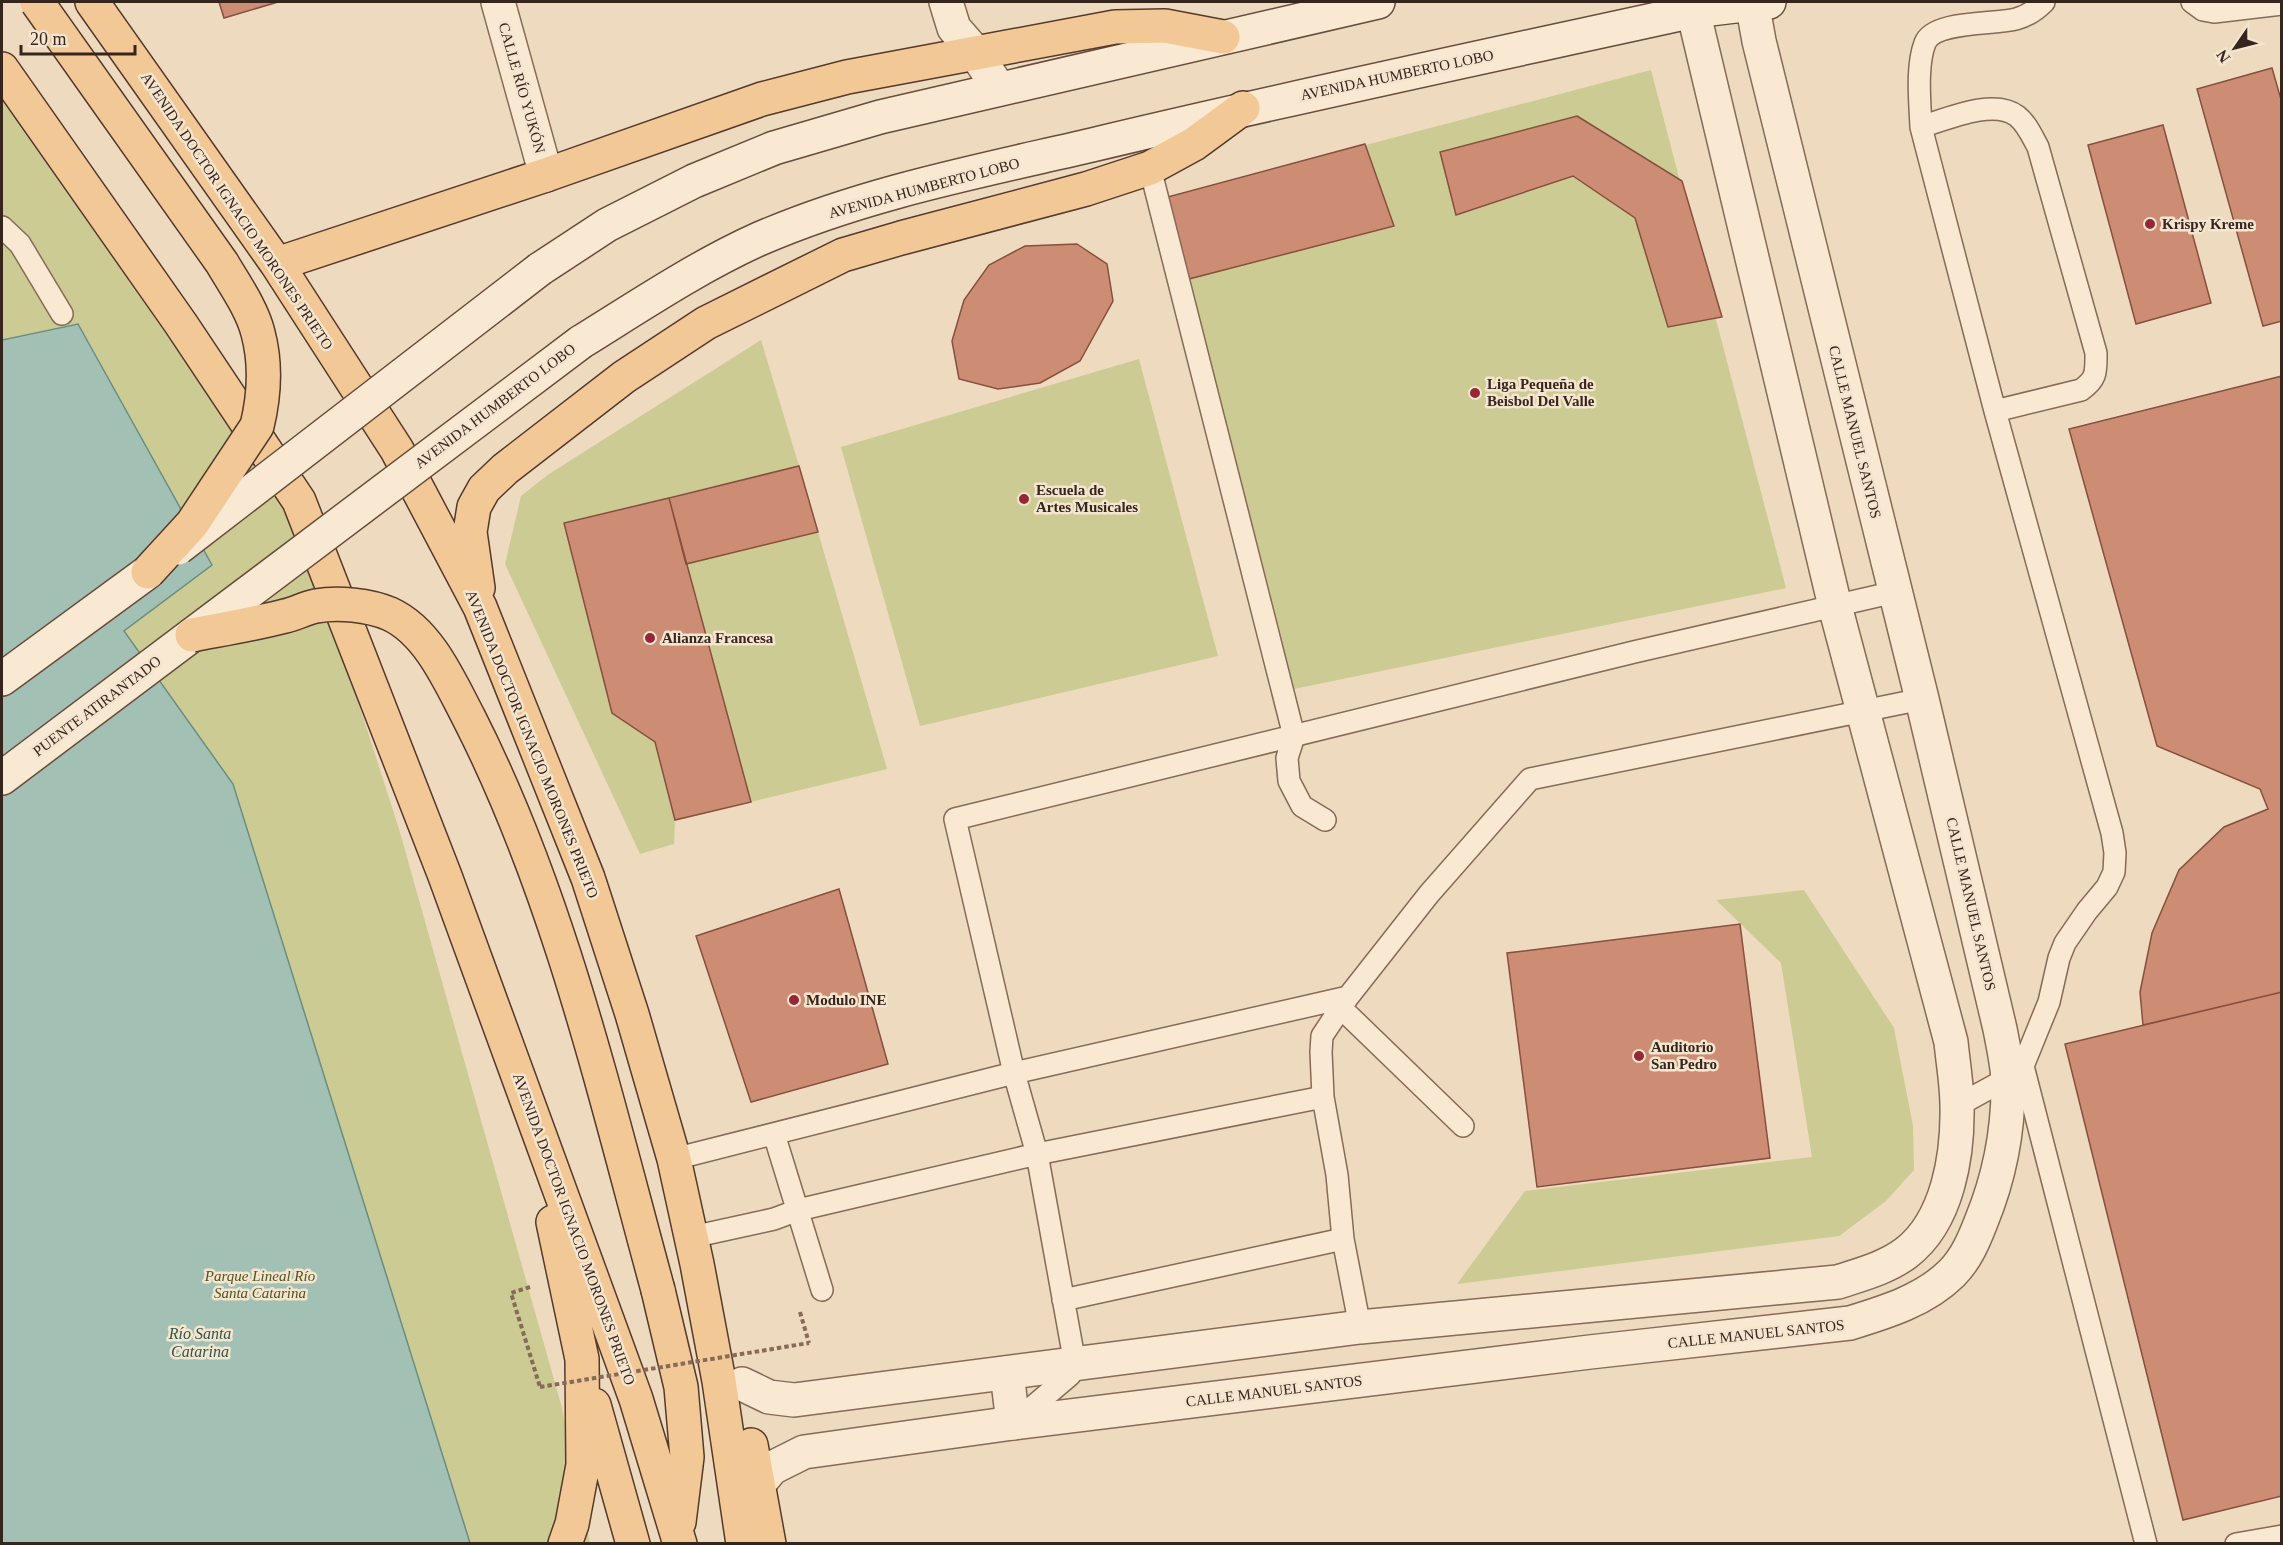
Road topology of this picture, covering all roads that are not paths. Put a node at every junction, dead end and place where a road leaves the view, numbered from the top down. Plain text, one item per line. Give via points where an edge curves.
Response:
1 (37, 2) edge
2 (92, 2) edge
3 (498, 2) edge
4 (946, 2) edge
5 (1378, 2) edge
6 (1758, 2) edge
7 (2044, 2) edge
8 (2192, 2) edge
9 (2282, 4) edge
10 (1693, 6) edge
11 (1223, 37) junction
12 (975, 52) junction
13 (2, 69) edge
14 (999, 89) junction
15 (1243, 108) junction
16 (1921, 127) junction
17 (1150, 168) junction
18 (546, 175) junction
19 (2, 227) edge
20 (277, 264) junction
21 (62, 314) dead end
22 (1995, 411) junction
23 (147, 572) junction
24 (1895, 592) junction
25 (1835, 606) junction
26 (480, 607) junction
27 (192, 634) junction
28 (2, 679) edge
29 (1922, 699) junction
30 (1863, 712) junction
31 (1294, 736) junction
32 (2, 778) edge
33 (1325, 820) dead end
34 (1344, 1002) junction
35 (2015, 1072) junction
36 (1014, 1073) junction
37 (526, 1097) junction
38 (1323, 1097) junction
39 (1957, 1106) junction
40 (1463, 1126) dead end
41 (774, 1134) junction
42 (1037, 1155) junction
43 (674, 1159) junction
44 (798, 1210) junction
45 (1343, 1239) junction
46 (694, 1251) junction
47 (822, 1290) dead end
48 (1063, 1300) junction
49 (1360, 1327) junction
50 (582, 1359) junction
51 (1075, 1364) junction
52 (1007, 1373) junction
53 (742, 1384) junction
54 (1013, 1423) junction
55 (757, 1486) junction
56 (2282, 1536) edge
57 (679, 1539) edge
58 (565, 1544) edge
59 (633, 1544) edge
60 (743, 1544) edge
61 (769, 1544) edge
62 (2146, 1544) edge
63 (2236, 1544) edge

1 - 23 main road, bridge via 222,263 258,332 262,407 257,426 192,524
2 - 20 main road, AVENIDA DOCTOR IGNACIO MORONES PRIETO
3 - 18 street, CALLE RÍO YUKÓN
4 - 12 street via 954,28
5 - 11 street
6 - 10 street, AVENIDA HUMBERTO LOBO
6 - 24 street, CALLE MANUEL SANTOS via 1762,52
7 - 16 lane via 2019,18 1931,34 1922,56
8 - 9 lane via 2214,12
10 - 15 street, AVENIDA HUMBERTO LOBO
10 - 25 street
11 - 12 main road via 1166,26 1115,27
11 - 14 street
12 - 14 street
12 - 18 main road via 762,99
13 - 37 main road, AVENIDA DOCTOR IGNACIO MORONES PRIETO via 181,324 299,501
14 - 23 street, bridge via 880,117 774,148 694,181 617,220 540,268
15 - 17 main road via 1194,144
15 - 27 street, AVENIDA HUMBERTO LOBO, bridge via 931,183 823,214 758,240 669,287 581,342
16 - 22 lane
16 - 22 lane via 1997,108 2016,115 2028,128 2038,147 2097,353 2092,382 2081,390
17 - 26 main road via 843,255 697,329 624,377 484,489 474,507 470,532
17 - 31 lane
18 - 20 main road
19 - 21 lane via 20,244
20 - 26 main road, AVENIDA DOCTOR IGNACIO MORONES PRIETO via 397,450
22 - 35 lane via 2115,853 2114,872 2066,944 2049,1002
23 - 28 street
24 - 25 lane
24 - 29 street, CALLE MANUEL SANTOS
25 - 30 street
25 - 31 lane
26 - 43 main road, AVENIDA DOCTOR IGNACIO MORONES PRIETO via 588,878
27 - 32 street, PUENTE ATIRANTADO
27 - 57 main road, bridge via 287,616 315,606 346,604 390,614 417,634 438,659 491,761 565,953 658,1290 681,1387 687,1457
29 - 30 lane
29 - 35 street, CALLE MANUEL SANTOS via 1998,1018
30 - 34 lane via 1530,779 1429,894
30 - 39 street via 1951,1042
31 - 33 lane via 1287,758 1289,781 1302,806
31 - 36 lane via 955,819
34 - 36 lane
34 - 38 lane via 1322,1036
34 - 40 lane
35 - 39 lane
35 - 54 street, CALLE MANUEL SANTOS via 1992,1194 1971,1246 1952,1273 1892,1310 1850,1323
35 - 62 lane
36 - 41 lane
36 - 42 lane
37 - 50 main road
37 - 57 main road, AVENIDA DOCTOR IGNACIO MORONES PRIETO via 636,1399
38 - 42 lane
38 - 45 lane
39 - 49 street via 1955,1154 1943,1197 1928,1229 1906,1252 1876,1270 1838,1282
41 - 43 lane
41 - 44 lane
42 - 44 lane
42 - 48 lane
43 - 46 main road, AVENIDA DOCTOR IGNACIO MORONES PRIETO
44 - 46 lane
44 - 47 lane
45 - 48 lane
45 - 49 lane
46 - 53 main road
46 - 60 main road, AVENIDA DOCTOR IGNACIO MORONES PRIETO
48 - 51 lane
49 - 51 street
50 - 58 main road via 583,1466
50 - 59 main road
51 - 52 street
51 - 54 lane via 1070,1375
52 - 53 street via 794,1400 769,1397
52 - 54 street
53 - 55 main road
54 - 55 street, CALLE MANUEL SANTOS via 804,1452 772,1468
55 - 61 main road
56 - 63 lane

